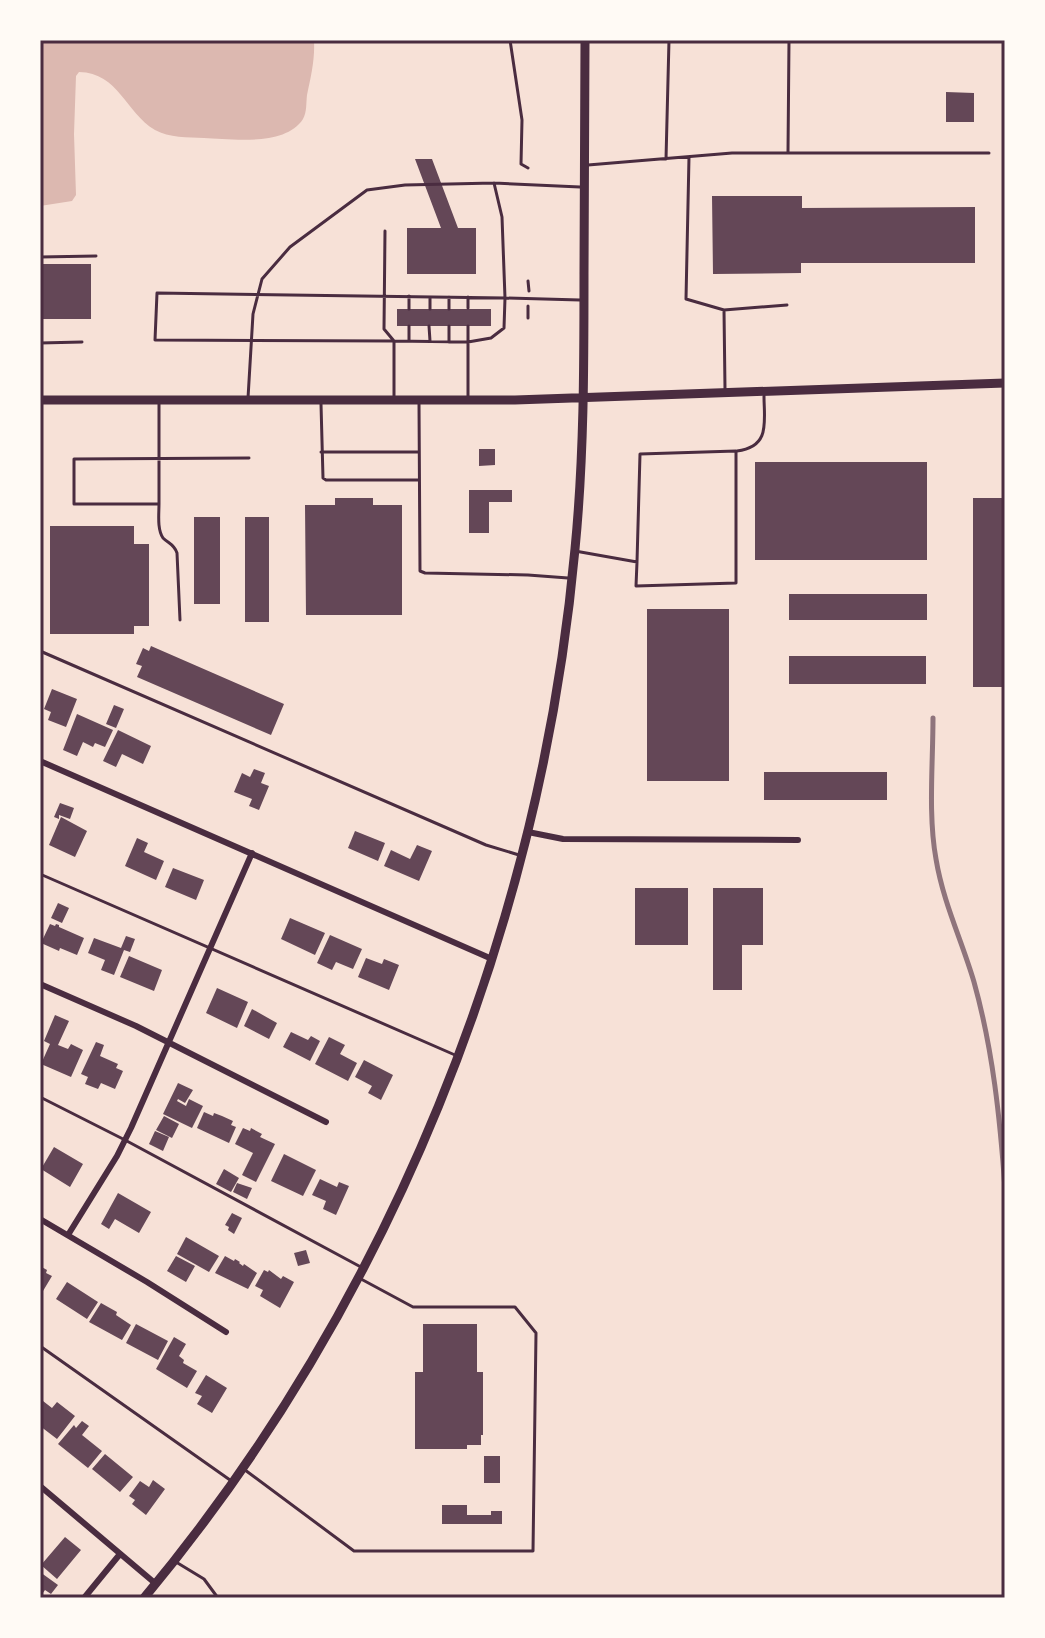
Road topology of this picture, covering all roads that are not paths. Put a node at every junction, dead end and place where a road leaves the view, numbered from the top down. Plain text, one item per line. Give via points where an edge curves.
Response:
1 (585, 40) edge
2 (669, 40) edge
3 (789, 40) edge
4 (788, 152) junction
5 (989, 153) dead end
6 (689, 157) junction
7 (666, 159) junction
8 (584, 165) junction
9 (494, 183) junction
10 (584, 187) junction
11 (385, 231) dead end
12 (96, 256) dead end
13 (40, 257) edge
14 (257, 294) junction
15 (384, 296) junction
16 (409, 296) junction
17 (430, 297) junction
18 (449, 297) junction
19 (468, 297) junction
20 (505, 298) junction
21 (584, 300) junction
22 (787, 305) dead end
23 (468, 308) dead end
24 (409, 309) dead end
25 (430, 309) dead end
26 (449, 309) dead end
27 (724, 310) junction
28 (409, 326) dead end
29 (429, 326) dead end
30 (449, 326) dead end
31 (468, 326) dead end
32 (251, 339) junction
33 (394, 341) junction
34 (409, 341) junction
35 (430, 341) junction
36 (82, 342) dead end
37 (449, 342) junction
38 (468, 342) junction
39 (40, 343) edge
40 (1005, 383) edge
41 (764, 392) junction
42 (725, 393) junction
43 (584, 398) junction
44 (40, 400) edge
45 (159, 400) junction
46 (248, 400) junction
47 (321, 400) junction
48 (394, 400) junction
49 (419, 400) junction
50 (468, 400) junction
51 (736, 451) junction
52 (321, 452) junction
53 (419, 452) junction
54 (159, 458) junction
55 (249, 458) dead end
56 (419, 480) junction
57 (159, 504) junction
58 (575, 551) junction
59 (637, 562) junction
60 (572, 579) junction
61 (180, 620) dead end
62 (40, 651) edge
63 (40, 761) edge
64 (528, 832) junction
65 (798, 840) dead end
66 (252, 853) junction
67 (523, 856) junction
68 (40, 874) edge
69 (209, 949) junction
70 (492, 959) junction
71 (40, 984) edge
72 (168, 1042) junction
73 (458, 1056) junction
74 (40, 1097) edge
75 (326, 1122) dead end
76 (125, 1140) junction
77 (40, 1219) edge
78 (68, 1235) junction
79 (360, 1273) junction
80 (226, 1332) dead end
81 (40, 1346) edge
82 (242, 1468) junction
83 (233, 1482) junction
84 (41, 1490) edge
85 (120, 1554) junction
86 (174, 1561) junction
87 (156, 1584) junction
88 (84, 1598) edge
89 (144, 1598) edge
90 (218, 1598) edge

1 - 8 main road
2 - 7 lane
3 - 4 lane
4 - 5 lane
4 - 6 lane
6 - 7 lane
6 - 27 lane via 686,299
7 - 8 lane
8 - 10 main road
9 - 10 lane
9 - 14 lane via 367,190 290,247 262,279
9 - 20 lane via 502,217
10 - 21 main road
11 - 15 lane
12 - 13 lane
14 - 15 lane
14 - 32 lane
14 - 32 lane via 157,293 155,340
15 - 16 lane
15 - 33 lane via 384,329
16 - 17 lane
16 - 24 lane
17 - 18 lane
17 - 25 lane
18 - 19 lane
18 - 26 lane
19 - 20 lane
19 - 23 lane
20 - 21 lane
20 - 38 lane via 504,328 491,338
21 - 43 main road
22 - 27 lane
27 - 42 lane
28 - 34 lane
29 - 35 lane
30 - 37 lane
31 - 38 lane
32 - 33 lane
32 - 46 lane
33 - 34 lane
33 - 48 lane
34 - 35 lane
35 - 37 lane
36 - 39 lane
37 - 38 lane
38 - 50 lane
40 - 41 main road
41 - 42 main road
41 - 51 lane via 764,433 749,450
42 - 43 main road
43 - 50 main road
43 - 58 main road
44 - 45 main road
45 - 46 main road
45 - 54 lane
46 - 47 main road
47 - 48 main road
47 - 52 lane
48 - 49 main road
49 - 50 main road
49 - 53 lane
51 - 59 lane via 640,454
51 - 59 lane via 736,583 636,586
52 - 53 lane
52 - 56 lane via 321,475 326,480
53 - 56 lane
54 - 55 lane
54 - 57 lane
54 - 57 lane via 74,459 74,504
56 - 60 lane via 420,571
57 - 61 lane via 160,531 177,553
58 - 59 lane
58 - 60 main road
60 - 64 main road
62 - 67 lane via 486,845
63 - 66 street
64 - 65 street via 563,839
64 - 67 main road
66 - 69 street
66 - 70 street
67 - 70 main road
68 - 69 lane
69 - 72 street
69 - 73 lane
70 - 73 main road
71 - 72 street
72 - 75 street
72 - 76 street
73 - 79 main road
74 - 76 lane
76 - 78 street
76 - 79 lane
77 - 78 street
78 - 80 street
79 - 82 main road
79 - 82 lane via 413,1307 515,1307 536,1333 533,1551 354,1551
81 - 83 lane
82 - 83 main road
83 - 86 main road
84 - 85 street
85 - 87 street
85 - 88 street
86 - 87 main road
86 - 90 lane via 204,1579
87 - 89 main road

